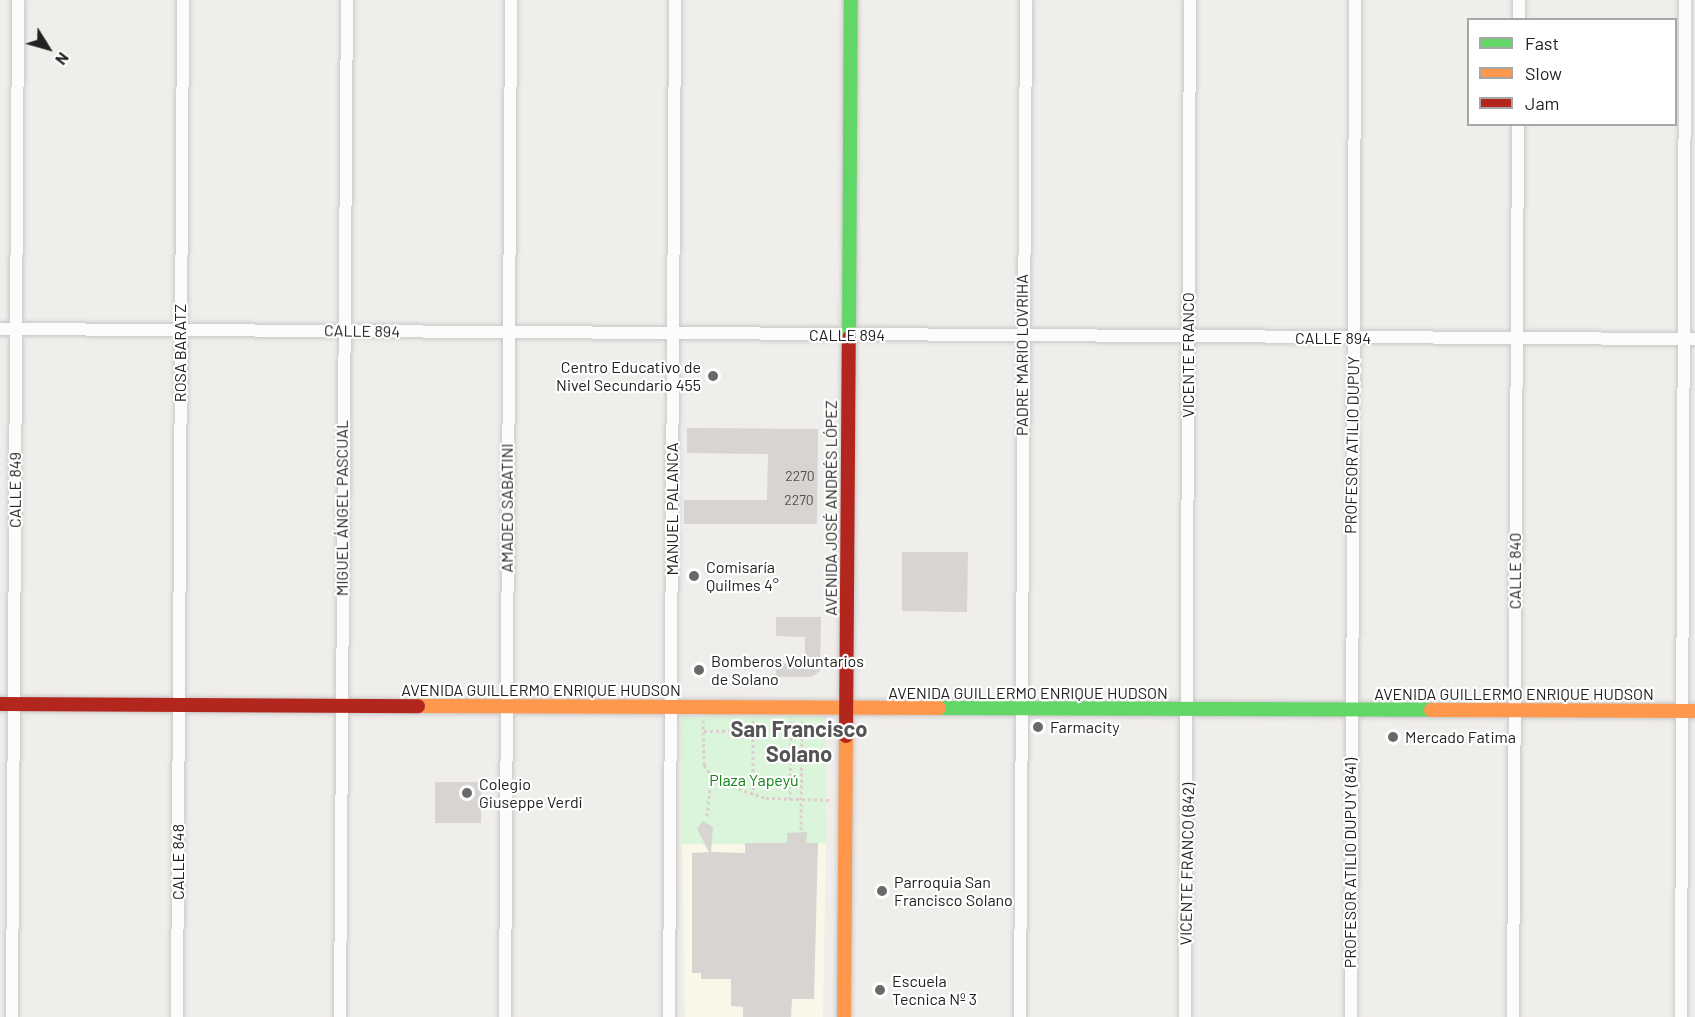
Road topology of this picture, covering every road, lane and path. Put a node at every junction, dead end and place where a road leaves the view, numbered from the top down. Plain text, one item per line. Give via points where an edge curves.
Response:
1 (18, 0) edge
2 (183, 0) edge
3 (347, 0) edge
4 (511, 0) edge
5 (675, 0) edge
6 (851, 0) edge
7 (1026, 0) edge
8 (1190, 0) edge
9 (1355, 0) edge
10 (1519, 0) edge
11 (1684, 0) edge
12 (1519, 18) edge
13 (1518, 126) edge
14 (0, 329) edge
15 (15, 330) junction
16 (180, 331) junction
17 (343, 331) junction
18 (673, 333) junction
19 (507, 334) junction
20 (848, 335) junction
21 (1022, 335) junction
22 (1187, 337) junction
23 (1353, 338) junction
24 (1690, 339) edge
25 (1516, 340) junction
26 (7, 704) edge
27 (671, 705) junction
28 (178, 706) junction
29 (341, 706) junction
30 (703, 706) junction
31 (753, 706) junction
32 (797, 707) junction
33 (846, 708) junction
34 (507, 709) junction
35 (1515, 709) junction
36 (1021, 710) junction
37 (1189, 710) junction
38 (1349, 710) junction
39 (1681, 711) junction
40 (1695, 711) edge
41 (791, 730) junction
42 (802, 730) junction
43 (704, 731) junction
44 (753, 731) junction
45 (802, 751) junction
46 (846, 752) junction
47 (711, 777) junction
48 (753, 795) junction
49 (790, 800) junction
50 (801, 800) junction
51 (846, 800) junction
52 (706, 816) dead end
53 (801, 830) dead end
54 (12, 1017) edge
55 (177, 1017) edge
56 (340, 1017) edge
57 (505, 1017) edge
58 (669, 1017) edge
59 (844, 1017) edge
60 (1020, 1017) edge
61 (1185, 1017) edge
62 (1351, 1017) edge
63 (1513, 1017) edge
64 (1681, 1017) edge

1 - 15 street, CALLE 849
2 - 16 street, ROSA BARATZ
3 - 17 street, MIGUEL ÁNGEL PASCUAL
4 - 19 street, AMADEO SABATINI
5 - 18 street, MANUEL PALANCA
6 - 20 street, AVENIDA JOSÉ ANDRÉS LÓPEZ
7 - 21 street, PADRE MARIO LOVRIHA
8 - 22 street, VICENTE FRANCO
9 - 23 street, PROFESOR ATILIO DUPUY
10 - 12 street
11 - 24 street
13 - 25 street, CALLE 840
14 - 15 street, CALLE 894
15 - 16 street, CALLE 894
15 - 26 street, CALLE 849
16 - 17 street, CALLE 894
16 - 28 street, ROSA BARATZ
17 - 19 street, CALLE 894
17 - 29 street, MIGUEL ÁNGEL PASCUAL
18 - 19 street, CALLE 894
18 - 20 street, CALLE 894
18 - 27 street, MANUEL PALANCA
19 - 34 street, AMADEO SABATINI
20 - 21 street, CALLE 894
20 - 33 street, AVENIDA JOSÉ ANDRÉS LÓPEZ
21 - 22 street, CALLE 894
21 - 36 street, PADRE MARIO LOVRIHA
22 - 23 street, CALLE 894
22 - 37 street, VICENTE FRANCO
23 - 25 street, CALLE 894
23 - 38 street, PROFESOR ATILIO DUPUY
24 - 25 street, CALLE 894
24 - 39 street
25 - 35 street, CALLE 840
26 - 28 street, AVENIDA GUILLERMO ENRIQUE HUDSON
26 - 54 street, CALLE 849
27 - 30 street, AVENIDA GUILLERMO ENRIQUE HUDSON
27 - 34 street, AVENIDA GUILLERMO ENRIQUE HUDSON
27 - 58 street, MANUEL PALANCA
28 - 29 street, AVENIDA GUILLERMO ENRIQUE HUDSON
28 - 55 street, CALLE 848
29 - 34 street, AVENIDA GUILLERMO ENRIQUE HUDSON
29 - 56 street, MIGUEL ÁNGEL PASCUAL
30 - 31 street, AVENIDA GUILLERMO ENRIQUE HUDSON
30 - 43 path
31 - 32 street, AVENIDA GUILLERMO ENRIQUE HUDSON
31 - 44 path
32 - 33 street, AVENIDA GUILLERMO ENRIQUE HUDSON
32 - 41 path
32 - 42 path
33 - 36 street, AVENIDA GUILLERMO ENRIQUE HUDSON
33 - 46 street, AVENIDA JOSÉ ANDRÉS LÓPEZ
34 - 57 street, AMADEO SABATINI
35 - 38 street, AVENIDA GUILLERMO ENRIQUE HUDSON
35 - 39 street, AVENIDA GUILLERMO ENRIQUE HUDSON
35 - 63 street, CALLE 840
36 - 37 street, AVENIDA GUILLERMO ENRIQUE HUDSON
36 - 60 street, PADRE MARIO LOVRIHA
37 - 38 street, AVENIDA GUILLERMO ENRIQUE HUDSON
37 - 61 street, VICENTE FRANCO (842)
38 - 62 street, PROFESOR ATILIO DUPUY (841)
39 - 40 street, AVENIDA GUILLERMO ENRIQUE HUDSON
39 - 64 street
41 - 42 path
41 - 44 path
41 - 49 path
42 - 45 path
43 - 44 path
43 - 47 path via 704,765
44 - 48 path
45 - 46 path
45 - 50 path
46 - 51 street, AVENIDA JOSÉ ANDRÉS LÓPEZ
47 - 48 path
47 - 52 path
48 - 49 path
49 - 50 path
50 - 51 path
50 - 53 path
51 - 59 street, AVENIDA JOSÉ ANDRÉS LÓPEZ

